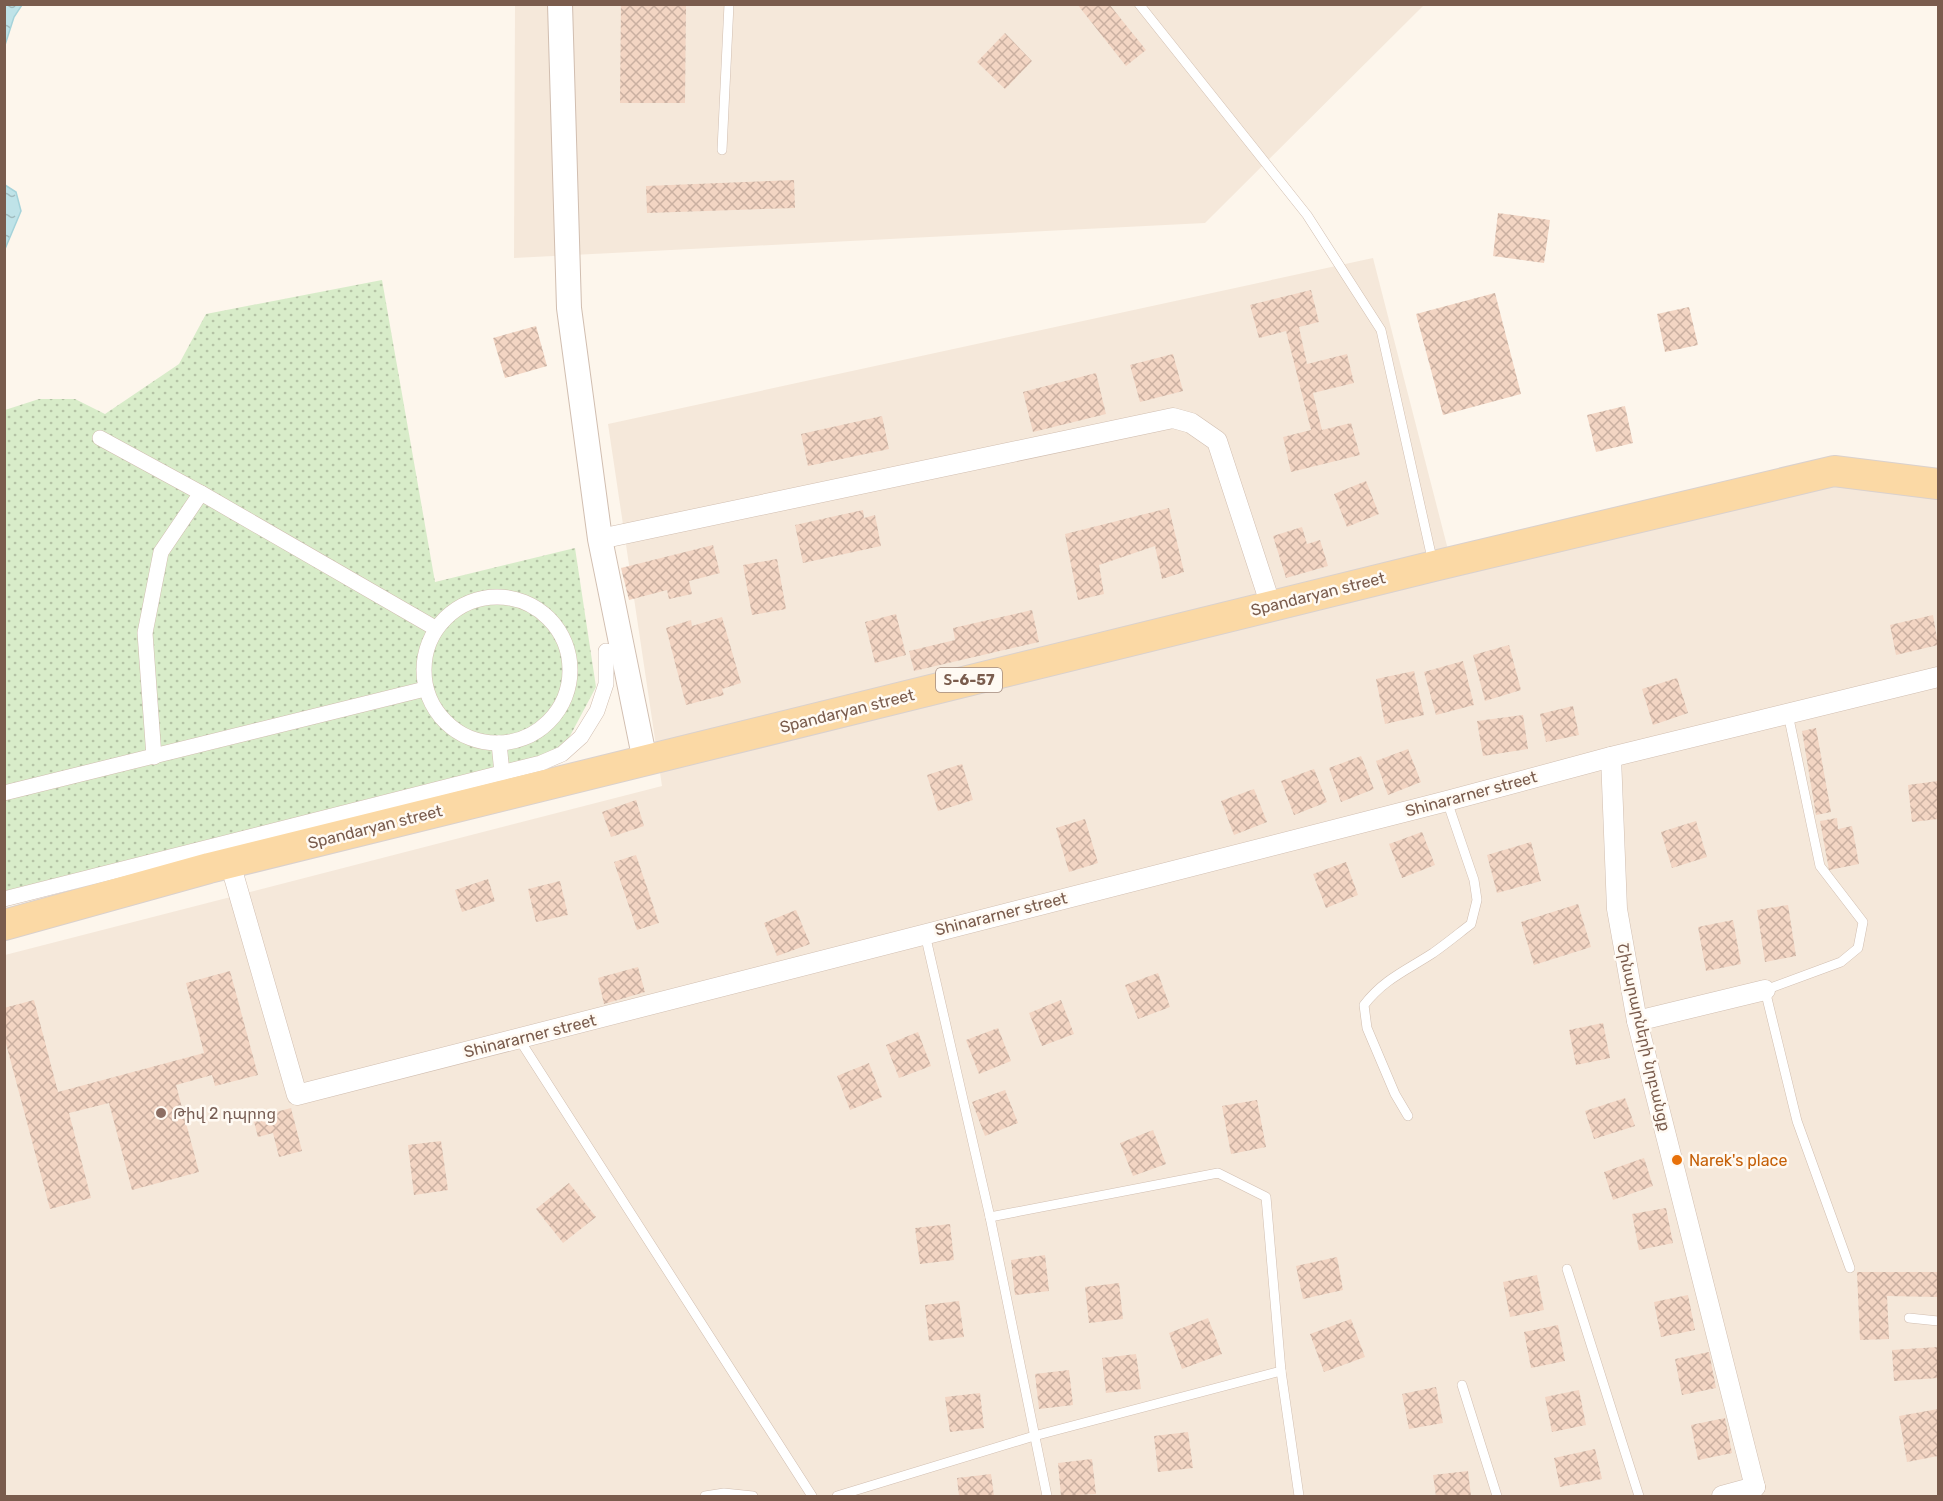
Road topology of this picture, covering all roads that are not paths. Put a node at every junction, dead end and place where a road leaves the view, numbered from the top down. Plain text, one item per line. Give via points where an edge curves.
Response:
1 (560, 4) edge
2 (729, 4) edge
3 (1139, 4) edge
4 (722, 150) dead end
5 (100, 438) dead end
6 (1938, 484) edge
7 (201, 493) junction
8 (600, 539) junction
9 (1434, 566) junction
10 (1271, 606) junction
11 (435, 628) junction
12 (606, 651) dead end
13 (1938, 677) edge
14 (425, 689) junction
15 (1788, 714) junction
16 (499, 743) junction
17 (154, 757) junction
18 (1611, 757) junction
19 (645, 760) junction
20 (502, 773) junction
21 (4, 794) edge
22 (1447, 801) junction
23 (230, 863) junction
24 (4, 899) edge
25 (4, 925) edge
26 (925, 933) junction
27 (1765, 990) junction
28 (1637, 1021) junction
29 (519, 1039) junction
30 (1408, 1116) dead end
31 (990, 1216) junction
32 (1850, 1268) dead end
33 (1567, 1269) dead end
34 (1909, 1318) dead end
35 (1938, 1321) edge
36 (1281, 1371) junction
37 (1462, 1384) dead end
38 (1034, 1436) junction
39 (1760, 1492) edge
40 (705, 1497) edge
41 (753, 1497) edge
42 (812, 1497) edge
43 (837, 1497) edge
44 (1047, 1497) edge
45 (1299, 1497) edge
46 (1497, 1497) edge
47 (1639, 1497) edge
48 (1722, 1497) edge

1 - 8 street via 569,308
2 - 4 lane
3 - 9 lane via 1307,215 1381,330
5 - 7 street
6 - 9 main road, Spandaryan street / Տ-6-57 via 1833,471
7 - 11 street
7 - 17 street via 161,552 145,633
8 - 10 street via 1173,417 1191,423 1217,441
8 - 19 street
9 - 10 main road, Spandaryan street / Տ-6-57
10 - 19 main road, Spandaryan street / Տ-6-57
11 - 14 street via 424,657
11 - 16 street via 470,600 515,597 554,620 572,660 564,705 533,736
12 - 20 street via 606,684 597,711 581,737 562,754
13 - 15 street, Shinararner street
14 - 16 street via 448,727 489,745
14 - 17 street
15 - 18 street, Shinararner street
15 - 27 lane via 1820,866 1863,922 1858,948 1841,962
16 - 20 street
17 - 21 street
18 - 22 street, Shinararner street
18 - 28 street, Շինարարների նրբանցք via 1617,909
19 - 23 main road, Spandaryan street / Տ-6-57
20 - 24 street
22 - 26 street, Shinararner street
22 - 30 lane via 1474,880 1477,900 1471,924 1392,977 1364,1005 1367,1028
23 - 25 main road, Spandaryan street / Տ-6-57
23 - 29 street, Shinararner street via 297,1095
26 - 29 street, Shinararner street
26 - 31 lane
27 - 28 street
27 - 32 lane via 1797,1121
28 - 39 street, Շինարարների նրբանցք
29 - 42 lane
31 - 36 lane via 1218,1173 1266,1197
31 - 38 lane
33 - 47 lane
34 - 35 lane
36 - 38 lane
36 - 45 lane
37 - 46 lane
38 - 43 lane
38 - 44 lane
39 - 48 street
40 - 41 lane via 724,1493

